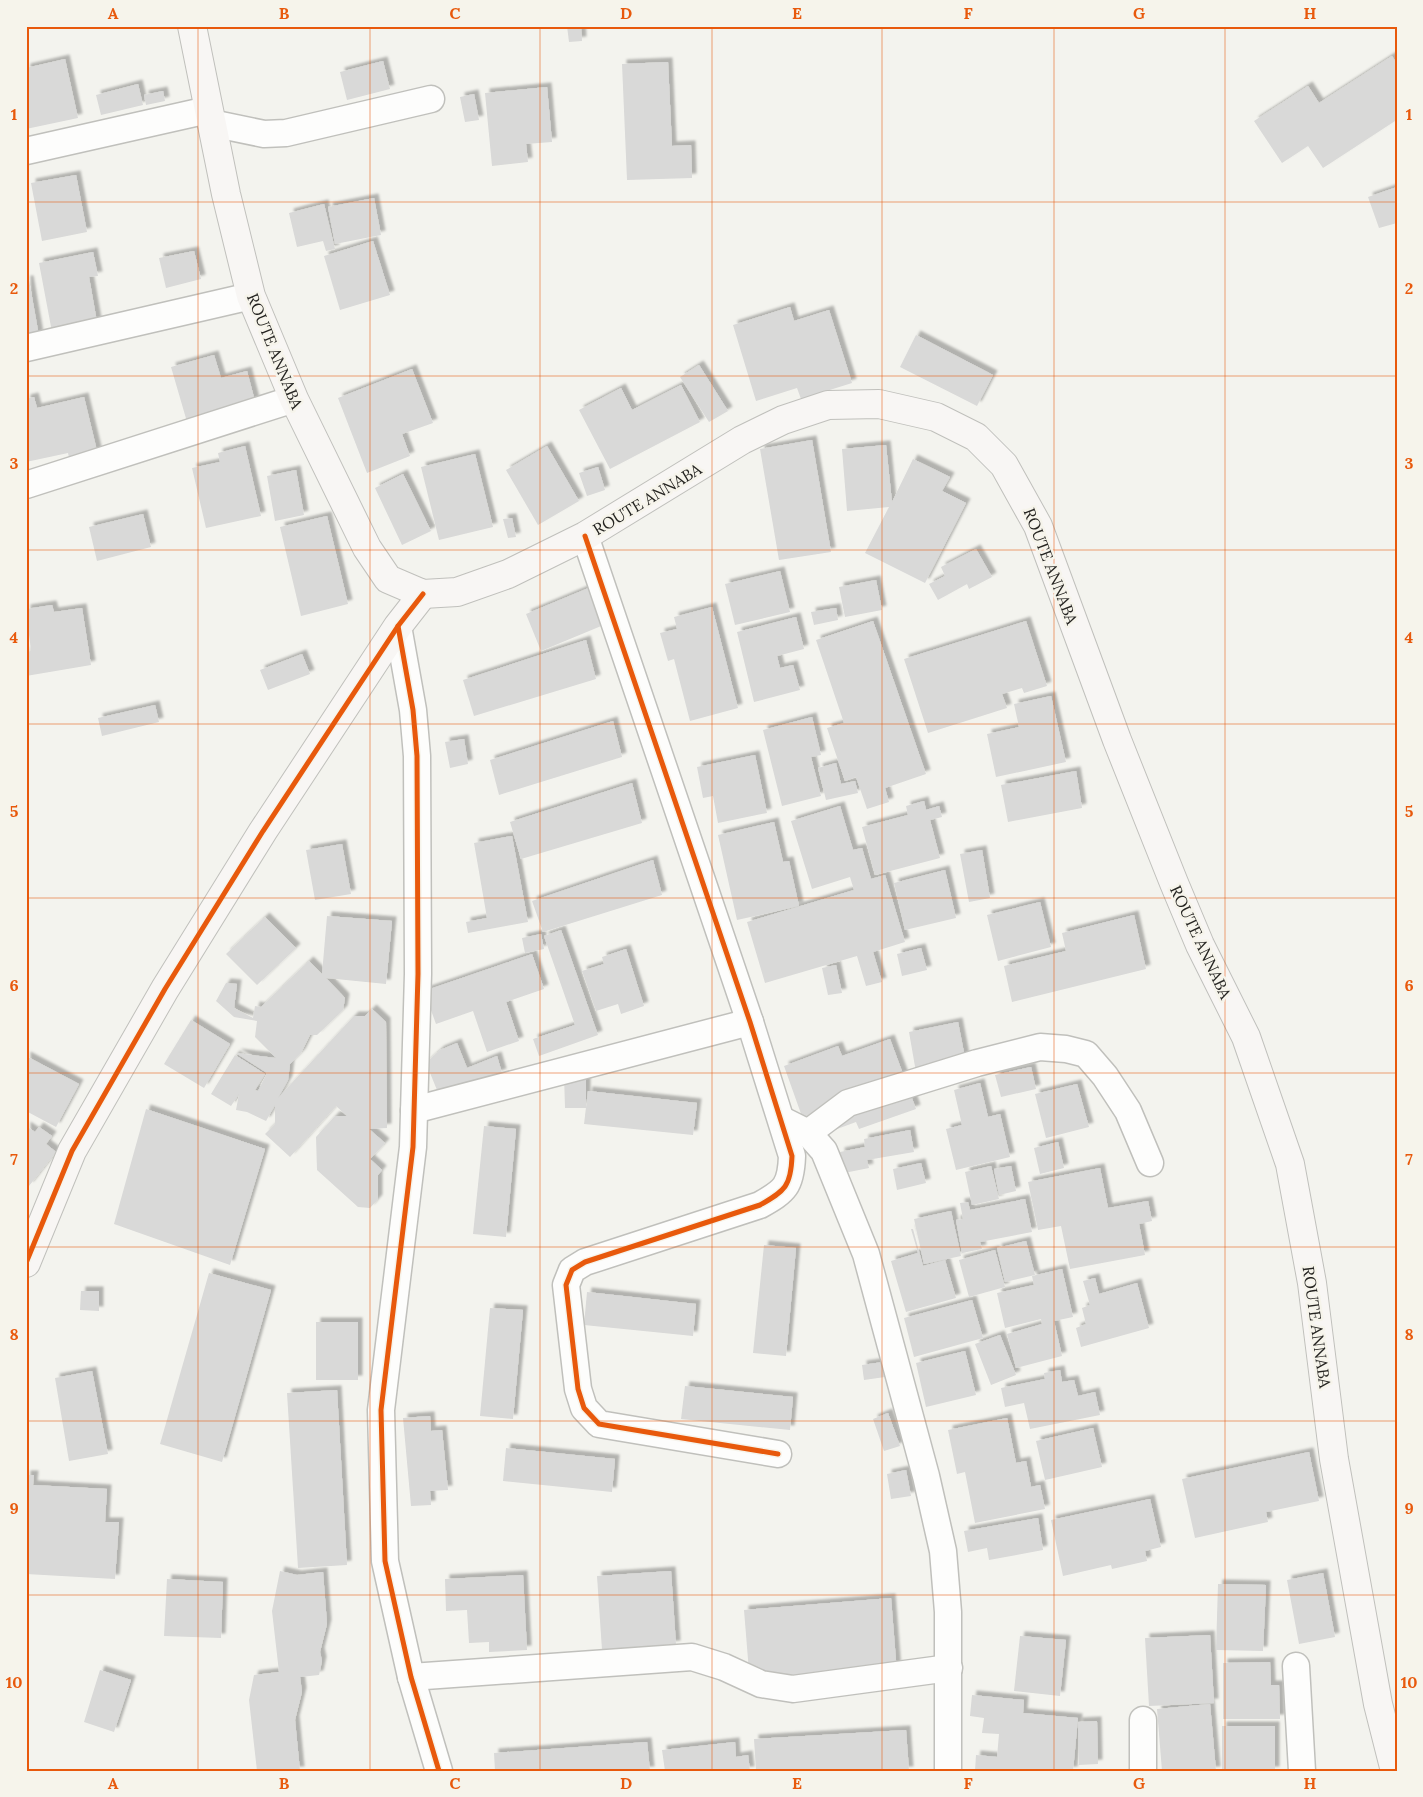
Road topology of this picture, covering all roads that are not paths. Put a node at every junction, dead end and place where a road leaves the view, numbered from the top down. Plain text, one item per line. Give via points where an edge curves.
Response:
1 (192, 26) edge
2 (205, 26) edge
3 (198, 61) junction
4 (430, 99) dead end
5 (210, 116) junction
6 (26, 150) edge
7 (251, 296) junction
8 (26, 348) edge
9 (294, 399) junction
10 (26, 485) edge
11 (585, 536) junction
12 (423, 594) junction
13 (398, 626) junction
14 (750, 1022) junction
15 (414, 1110) junction
16 (782, 1120) junction
17 (808, 1133) junction
18 (1150, 1164) dead end
19 (26, 1261) edge
20 (778, 1454) dead end
21 (1296, 1666) dead end
22 (949, 1668) junction
23 (412, 1677) junction
24 (1143, 1720) dead end
25 (1390, 1763) edge
26 (440, 1771) edge
27 (948, 1771) edge
28 (1143, 1771) edge
29 (1302, 1771) edge

1 - 3 main road, ROUTE ANNABA
2 - 3 main road, ROUTE ANNABA
3 - 5 main road, ROUTE ANNABA
4 - 5 street via 286,134 264,134
5 - 6 street
5 - 7 main road, ROUTE ANNABA
7 - 8 street
7 - 9 main road, ROUTE ANNABA
9 - 10 street
9 - 12 main road, ROUTE ANNABA via 367,548 388,579
11 - 12 main road, ROUTE ANNABA via 508,574 457,592
11 - 14 street
11 - 25 main road, ROUTE ANNABA via 742,440 783,420 828,405 879,404 936,417 976,437 1004,466 1038,526 1174,883 1200,945 1246,1037 1290,1164 1312,1284 1334,1459
12 - 13 main road
13 - 15 street via 413,710 417,756 418,974
13 - 19 main road via 263,831 165,989 72,1151
14 - 15 street
14 - 16 street
15 - 23 street via 381,1410 385,1561
16 - 17 street
16 - 20 street via 792,1156 792,1175 783,1192 760,1205 585,1262 572,1270 566,1285 578,1389 584,1408 599,1424
17 - 18 street via 848,1103 1040,1047 1066,1049 1086,1054 1105,1076 1128,1111
17 - 22 street via 824,1151 866,1254 926,1476 943,1551
21 - 29 street
22 - 23 street via 793,1689 761,1684 692,1657
22 - 27 street
23 - 26 street
24 - 28 street

